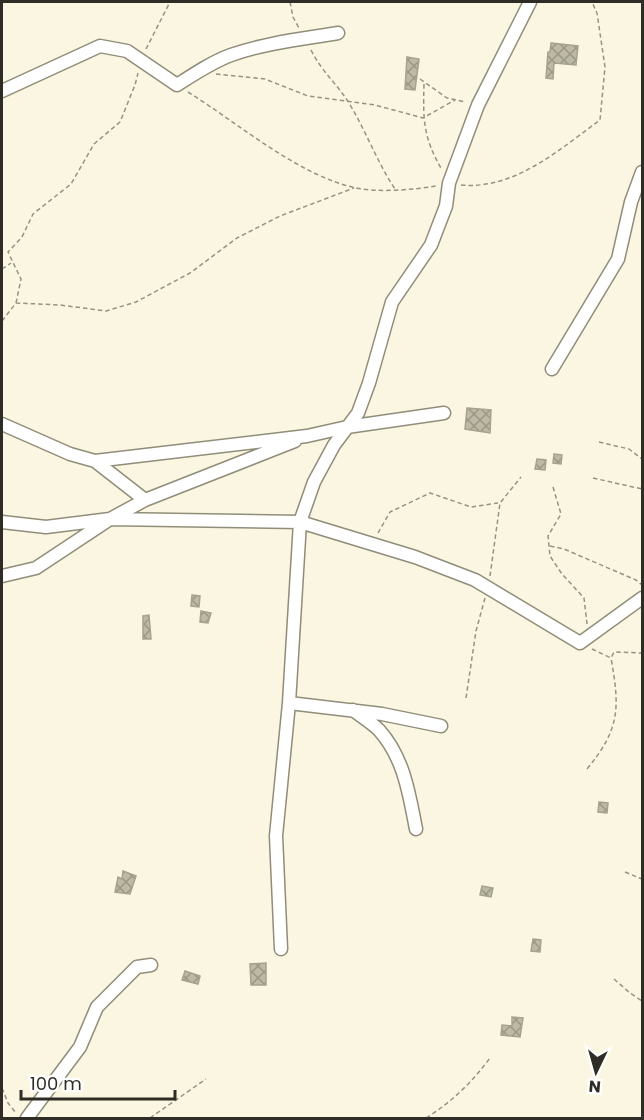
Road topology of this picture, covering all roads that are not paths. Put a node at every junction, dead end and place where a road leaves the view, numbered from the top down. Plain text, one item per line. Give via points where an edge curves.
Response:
1 (530, 2) edge
2 (338, 33) dead end
3 (2, 91) edge
4 (642, 172) edge
5 (552, 369) dead end
6 (444, 413) dead end
7 (2, 424) edge
8 (347, 427) junction
9 (307, 436) junction
10 (95, 461) junction
11 (145, 500) junction
12 (110, 519) junction
13 (2, 522) edge
14 (300, 522) junction
15 (2, 576) edge
16 (642, 597) edge
17 (289, 703) junction
18 (352, 709) junction
19 (441, 726) dead end
20 (416, 829) dead end
21 (281, 949) dead end
22 (151, 965) dead end
23 (27, 1119) edge

1 - 8 street via 478,105 431,245 392,303 369,383 358,413
2 - 3 street via 229,56 177,85 127,51 100,46
4 - 5 street via 618,259
6 - 8 street
7 - 10 street
8 - 9 street
8 - 14 street via 314,482
9 - 10 street
9 - 11 street
10 - 11 street
11 - 12 street
12 - 13 street via 46,527
12 - 14 street
12 - 15 street via 36,568
14 - 16 street via 475,580 585,640
14 - 17 street
17 - 18 street
17 - 21 street via 276,836
18 - 19 street
18 - 20 street via 378,728 403,768
22 - 23 street via 137,967 97,1006 80,1047

